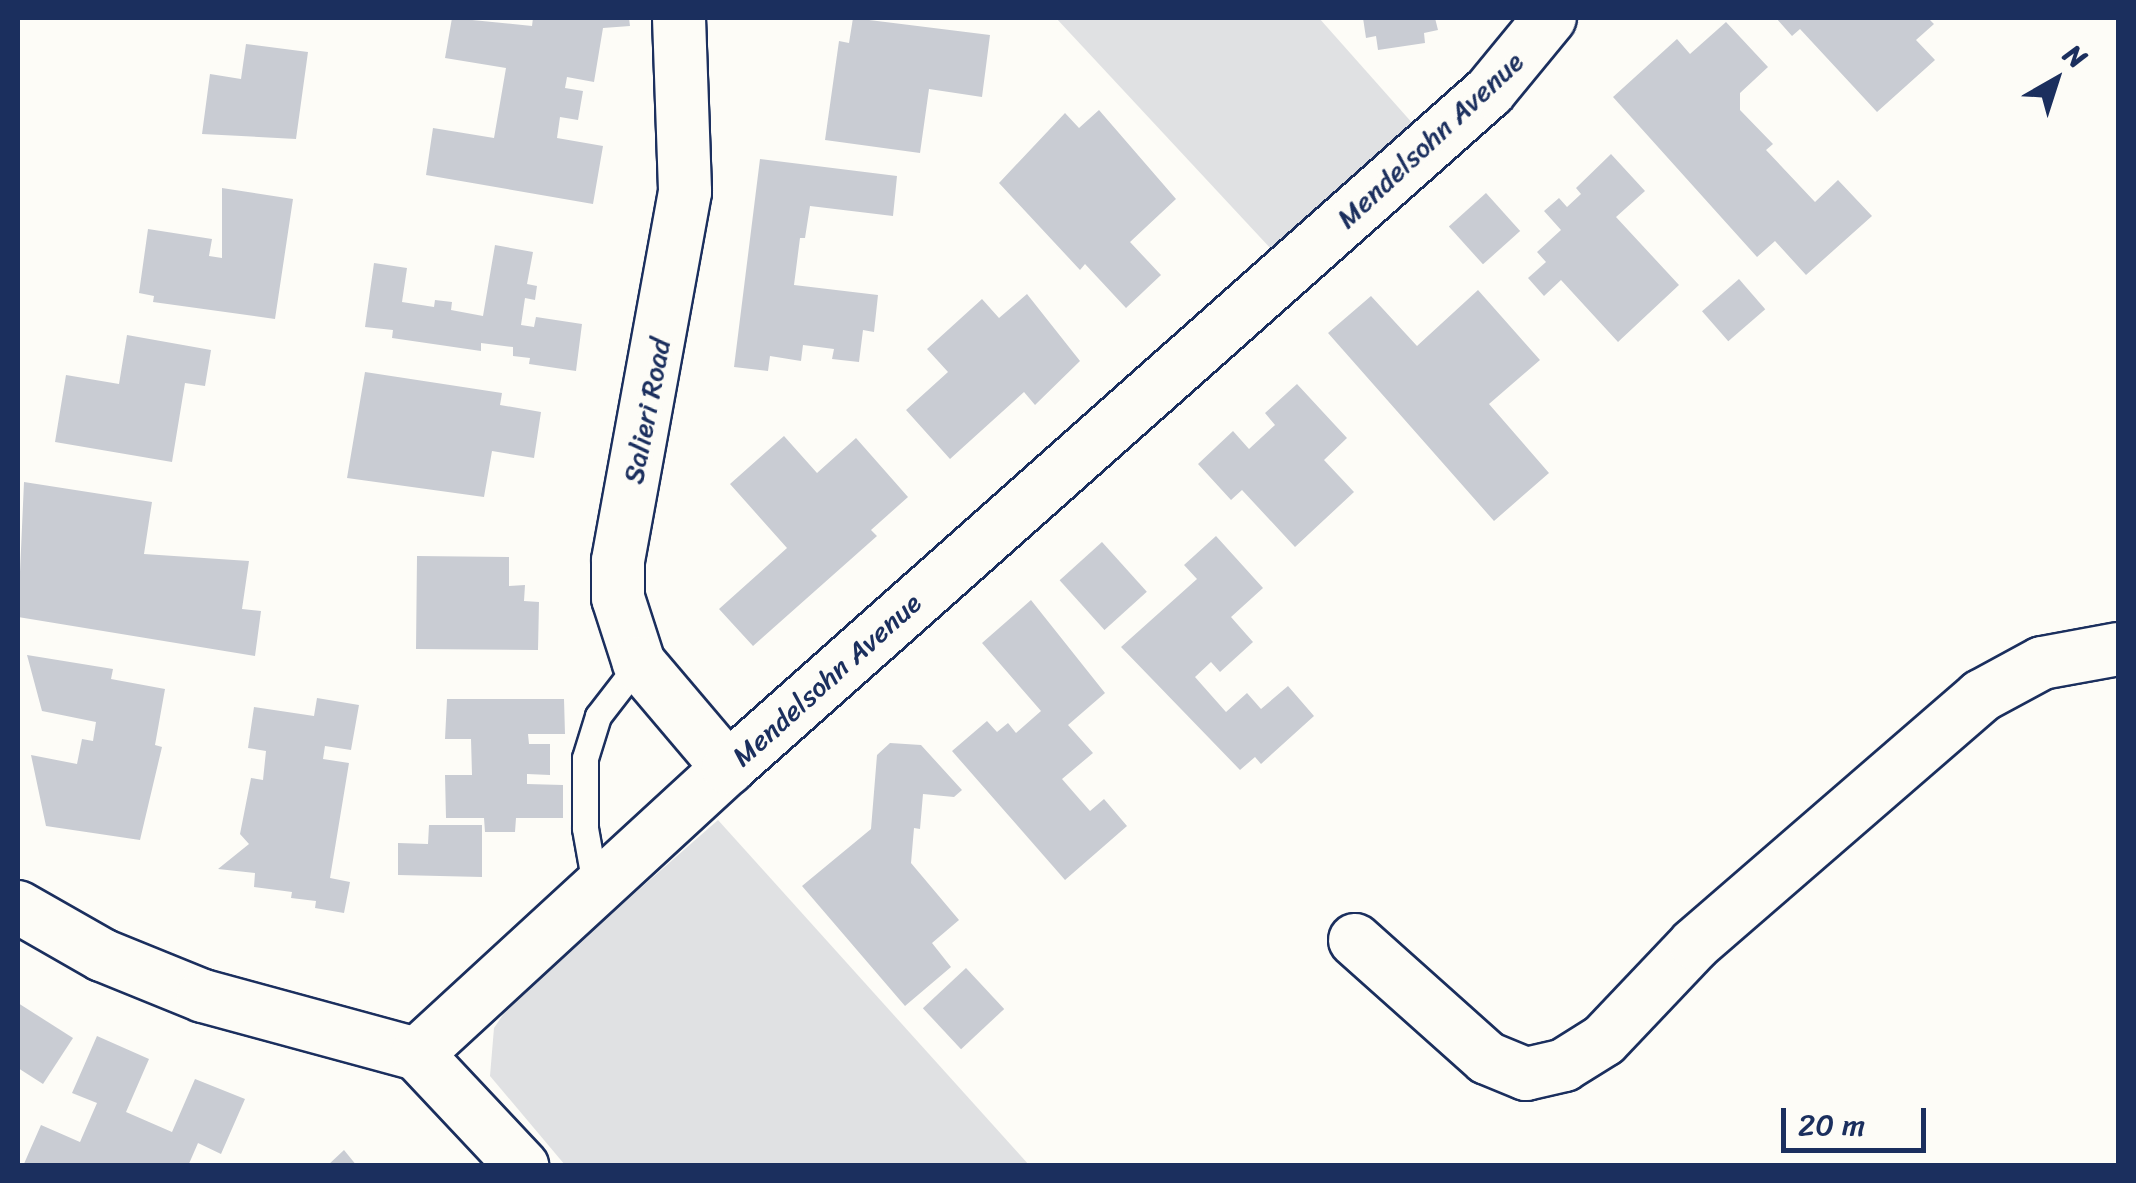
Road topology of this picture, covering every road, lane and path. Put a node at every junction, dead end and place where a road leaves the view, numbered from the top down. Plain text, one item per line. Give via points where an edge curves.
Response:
1 (679, 18) edge
2 (1550, 18) edge
3 (2118, 649) edge
4 (639, 663) junction
5 (728, 768) junction
6 (596, 890) junction
7 (18, 907) edge
8 (1355, 940) dead end
9 (418, 1054) junction
10 (522, 1166) edge

1 - 4 street, Salieri Road via 686,192 618,561 618,598
2 - 5 street, Mendelsohn Avenue via 1490,91
3 - 8 street via 2042,663 1980,696 1695,944 1604,1040 1564,1065 1526,1074 1486,1058
4 - 5 street, Salieri Road
4 - 6 lane via 598,716 585,758 585,828
5 - 6 street, Mendelsohn Avenue
6 - 9 street, Mendelsohn Avenue
7 - 9 street via 102,955 203,996
9 - 10 street

